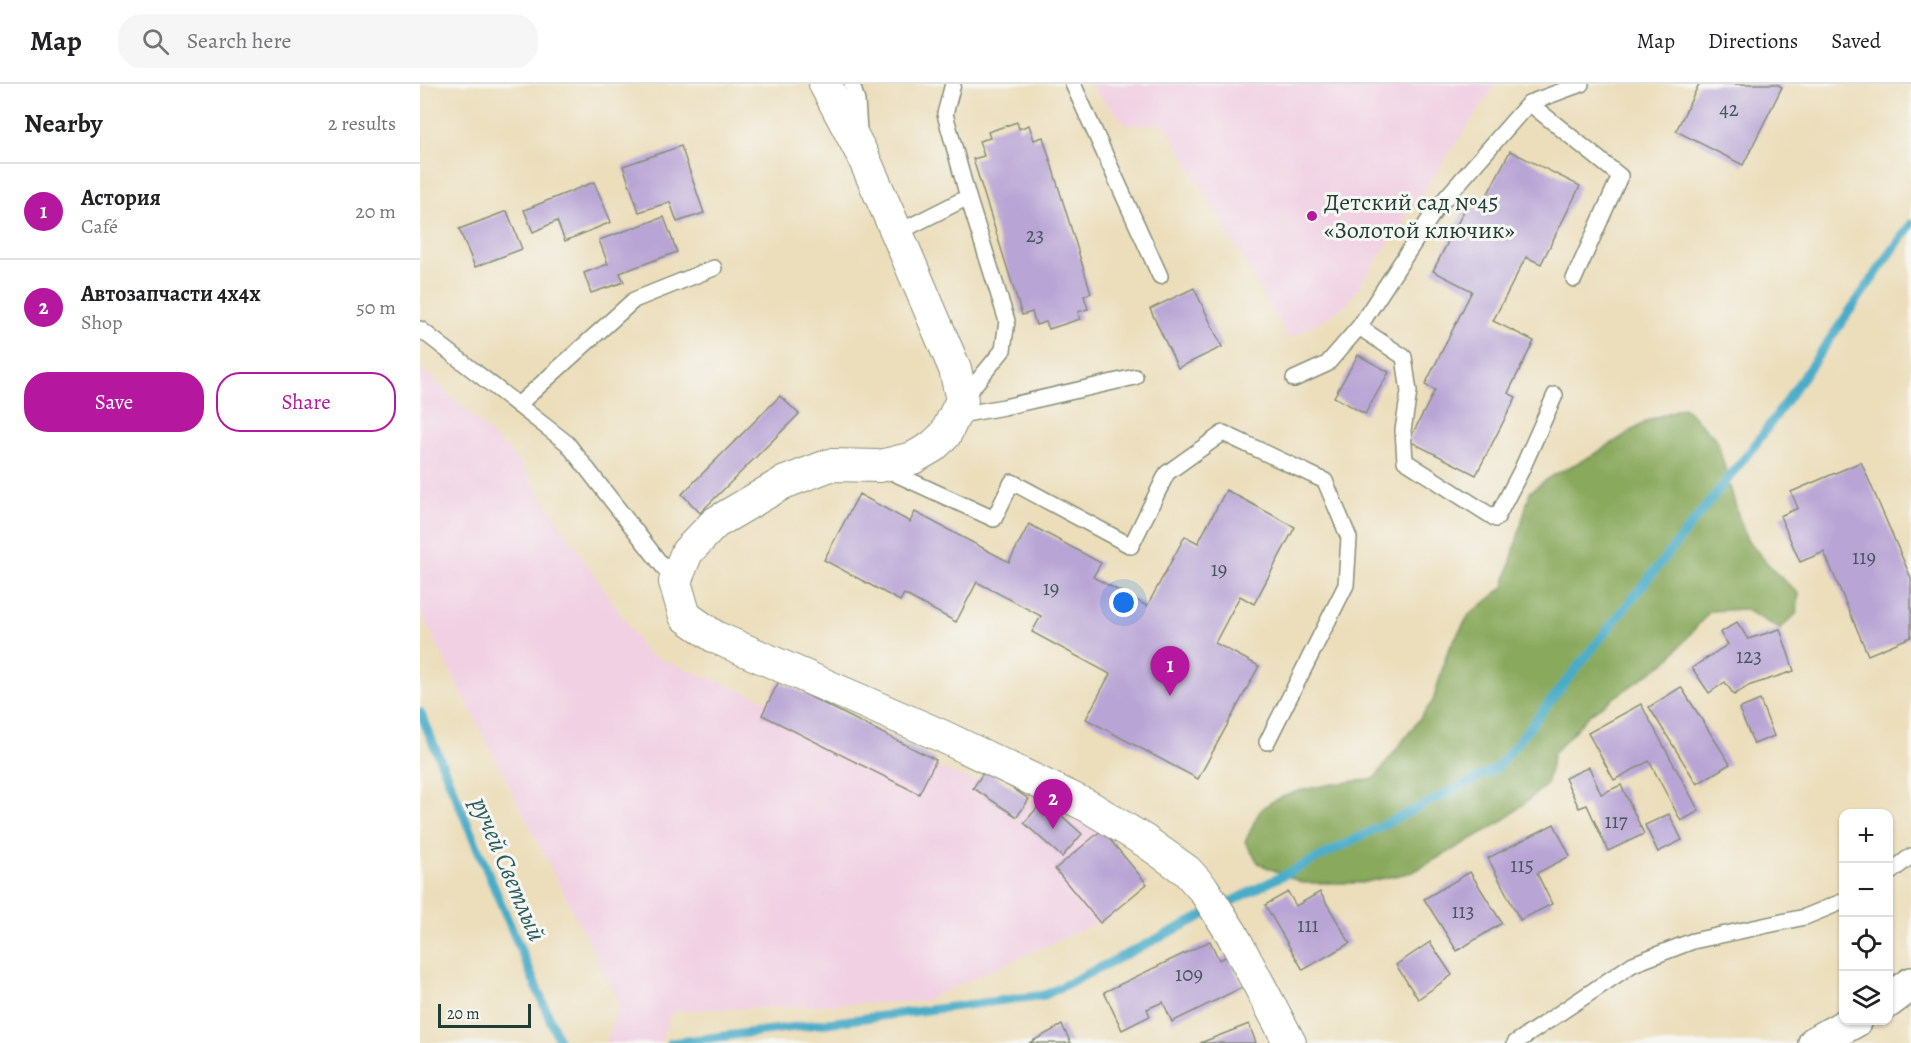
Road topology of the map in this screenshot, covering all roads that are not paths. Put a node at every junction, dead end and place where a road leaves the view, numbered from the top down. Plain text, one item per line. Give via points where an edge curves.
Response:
1 (825, 84) edge
2 (852, 84) edge
3 (953, 84) edge
4 (1073, 84) edge
5 (1581, 84) edge
6 (1529, 103) junction
7 (862, 154) junction
8 (968, 197) junction
9 (897, 233) junction
10 (714, 268) dead end
11 (1160, 276) dead end
12 (1574, 279) dead end
13 (1359, 327) junction
14 (420, 329) edge
15 (1135, 377) dead end
16 (1294, 379) dead end
17 (1555, 395) dead end
18 (518, 405) junction
19 (958, 409) junction
20 (880, 466) junction
21 (675, 582) junction
22 (1267, 742) dead end
23 (1911, 856) edge
24 (1893, 870) edge
25 (1839, 903) edge
26 (1911, 984) edge
27 (1893, 997) edge
28 (1847, 1025) edge
29 (1290, 1043) edge
30 (1515, 1043) edge
31 (1815, 1043) edge

1 - 7 street
2 - 7 lane
3 - 8 lane via 945,114
4 - 11 lane
5 - 6 lane
6 - 12 lane via 1620,176
6 - 13 lane via 1436,209
7 - 9 street
8 - 9 lane
8 - 19 lane via 1007,321 1003,350
9 - 19 street via 955,369
10 - 18 lane via 634,300
13 - 16 lane via 1327,364
13 - 17 lane via 1404,357 1409,392 1403,430 1405,461 1496,519
14 - 18 lane
15 - 19 lane via 1004,407
18 - 21 lane via 567,443
19 - 20 street via 945,435 932,447 913,458
20 - 21 street via 830,465 783,483 715,523 687,552
20 - 22 lane via 994,519 1012,482 1131,546 1167,473 1223,433 1325,481 1349,538 1346,585
21 - 29 street via 685,616 715,637 942,736 1088,806 1187,871 1232,934
23 - 24 lane
25 - 30 lane via 1805,916 1693,941 1633,964
26 - 27 main road
28 - 31 main road

